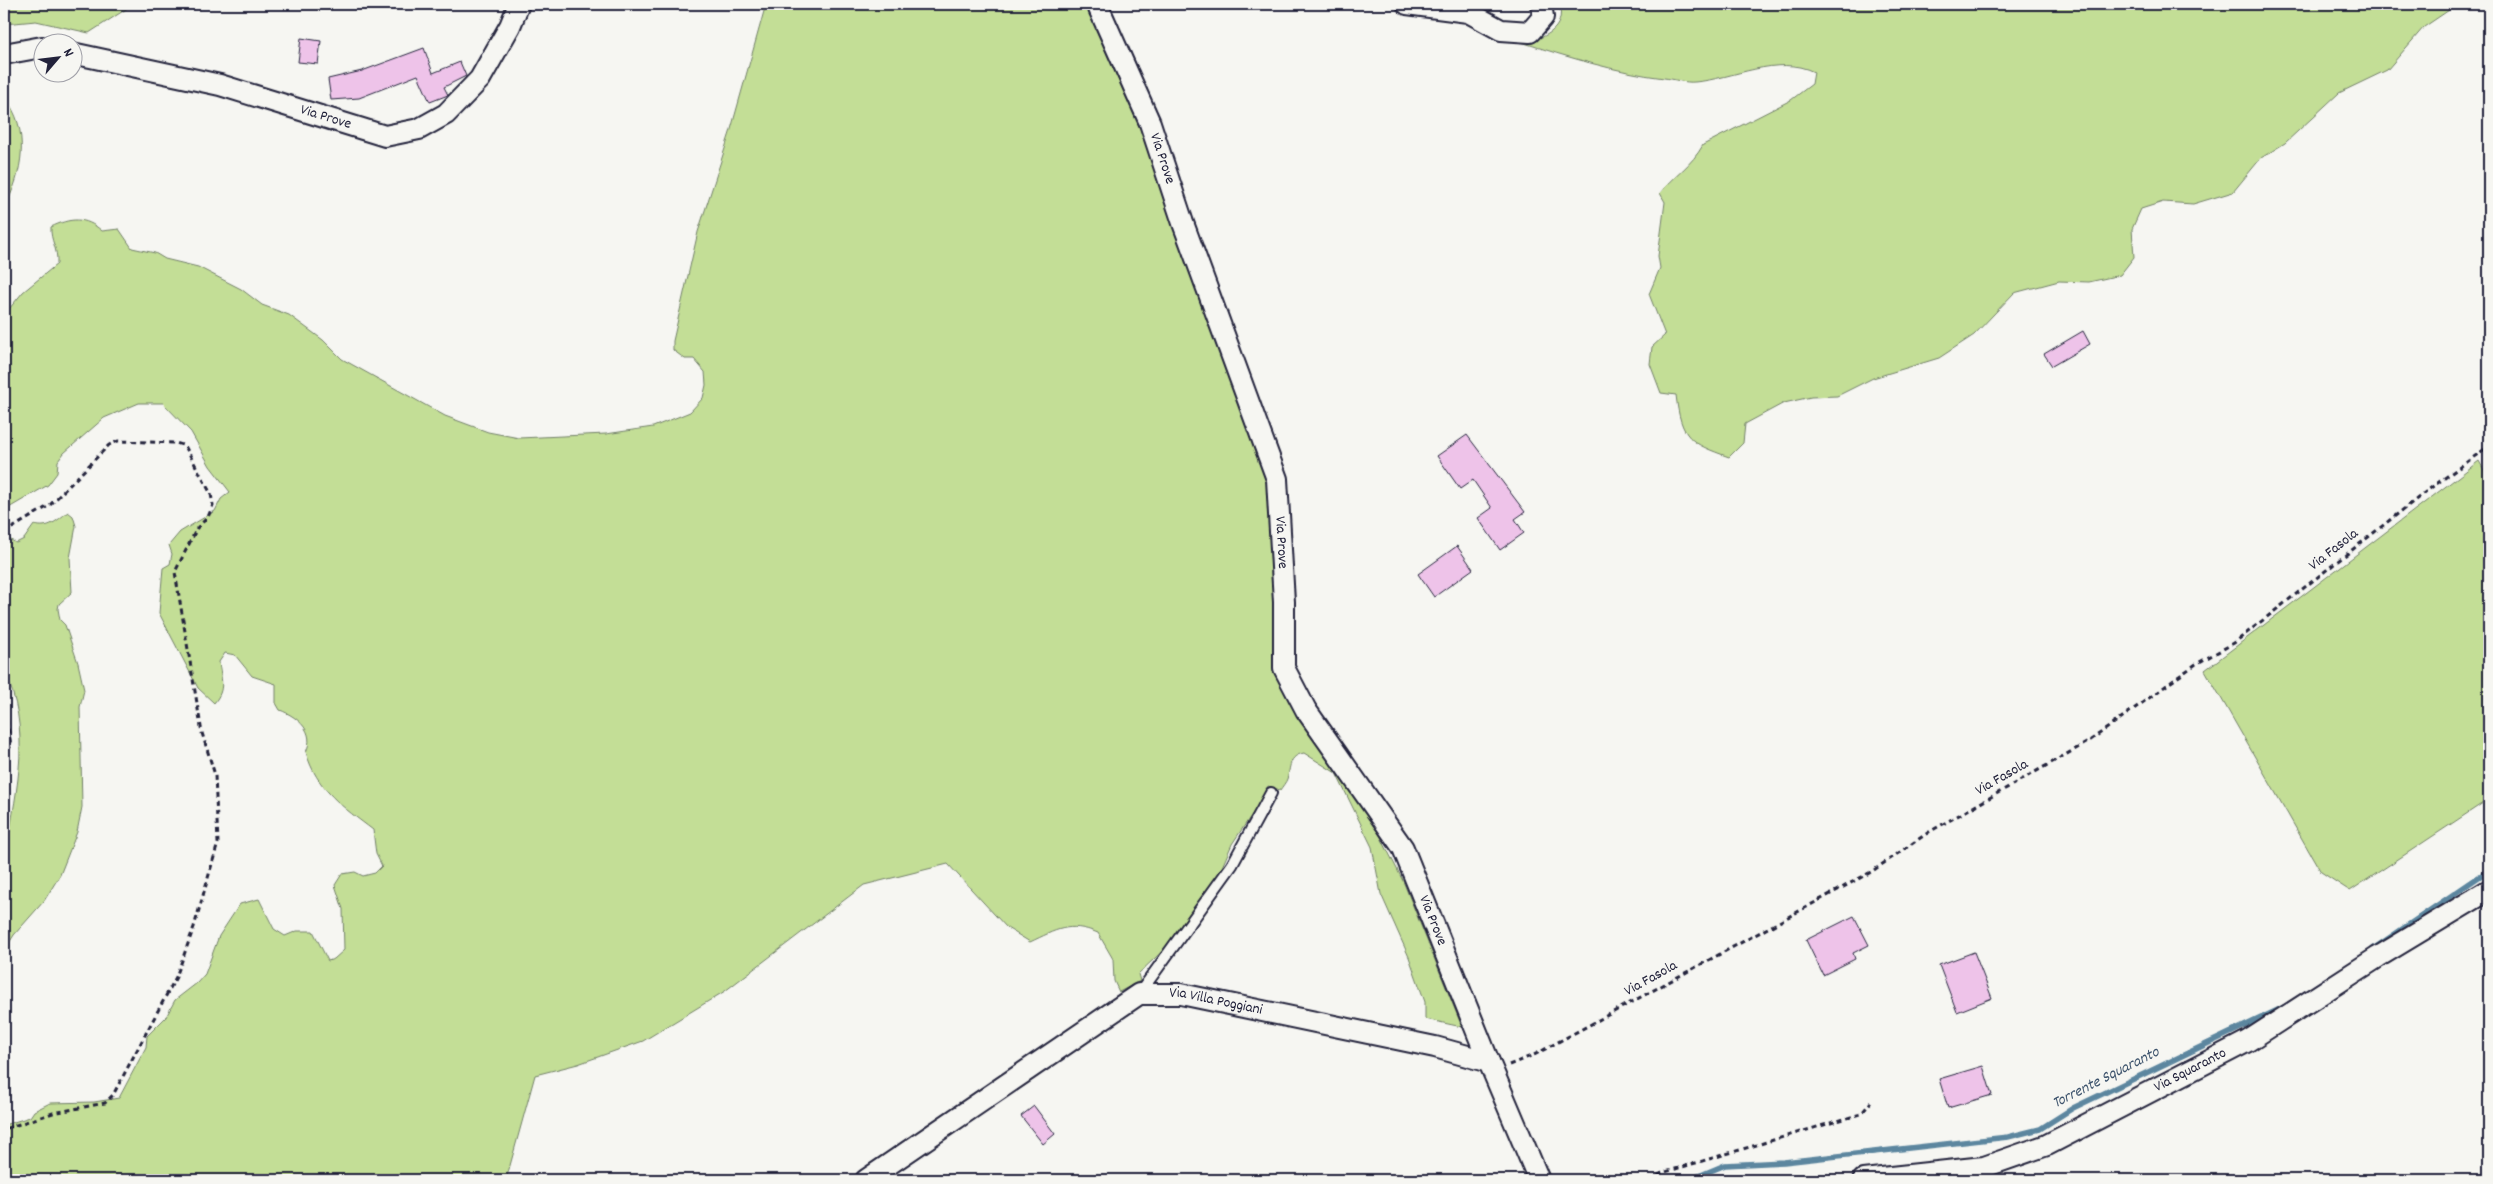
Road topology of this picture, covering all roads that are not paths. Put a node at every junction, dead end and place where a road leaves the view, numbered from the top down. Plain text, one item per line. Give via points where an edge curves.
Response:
1 (519, 4) edge
2 (1097, 4) edge
3 (1407, 4) edge
4 (1541, 4) edge
5 (32, 49) edge
6 (4, 54) edge
7 (82, 55) edge
8 (1271, 793) dead end
9 (2489, 890) edge
10 (1139, 994) junction
11 (1489, 1062) junction
12 (866, 1180) edge
13 (1539, 1180) edge
14 (1863, 1180) edge

1 - 7 street, Via Prove via 480,79 446,114 419,129 385,136 220,85
2 - 11 street, Via Prove via 1150,123 1277,479 1284,668 1306,710 1402,848
3 - 4 street via 1468,12 1502,30 1530,32 1543,17
5 - 6 street
8 - 10 lane via 1232,865
9 - 14 street, Via Squaranto via 2248,1041 2047,1145 1984,1166
10 - 11 street, Via Villa Poggiani via 1182,994 1435,1047
10 - 12 street
11 - 13 street

